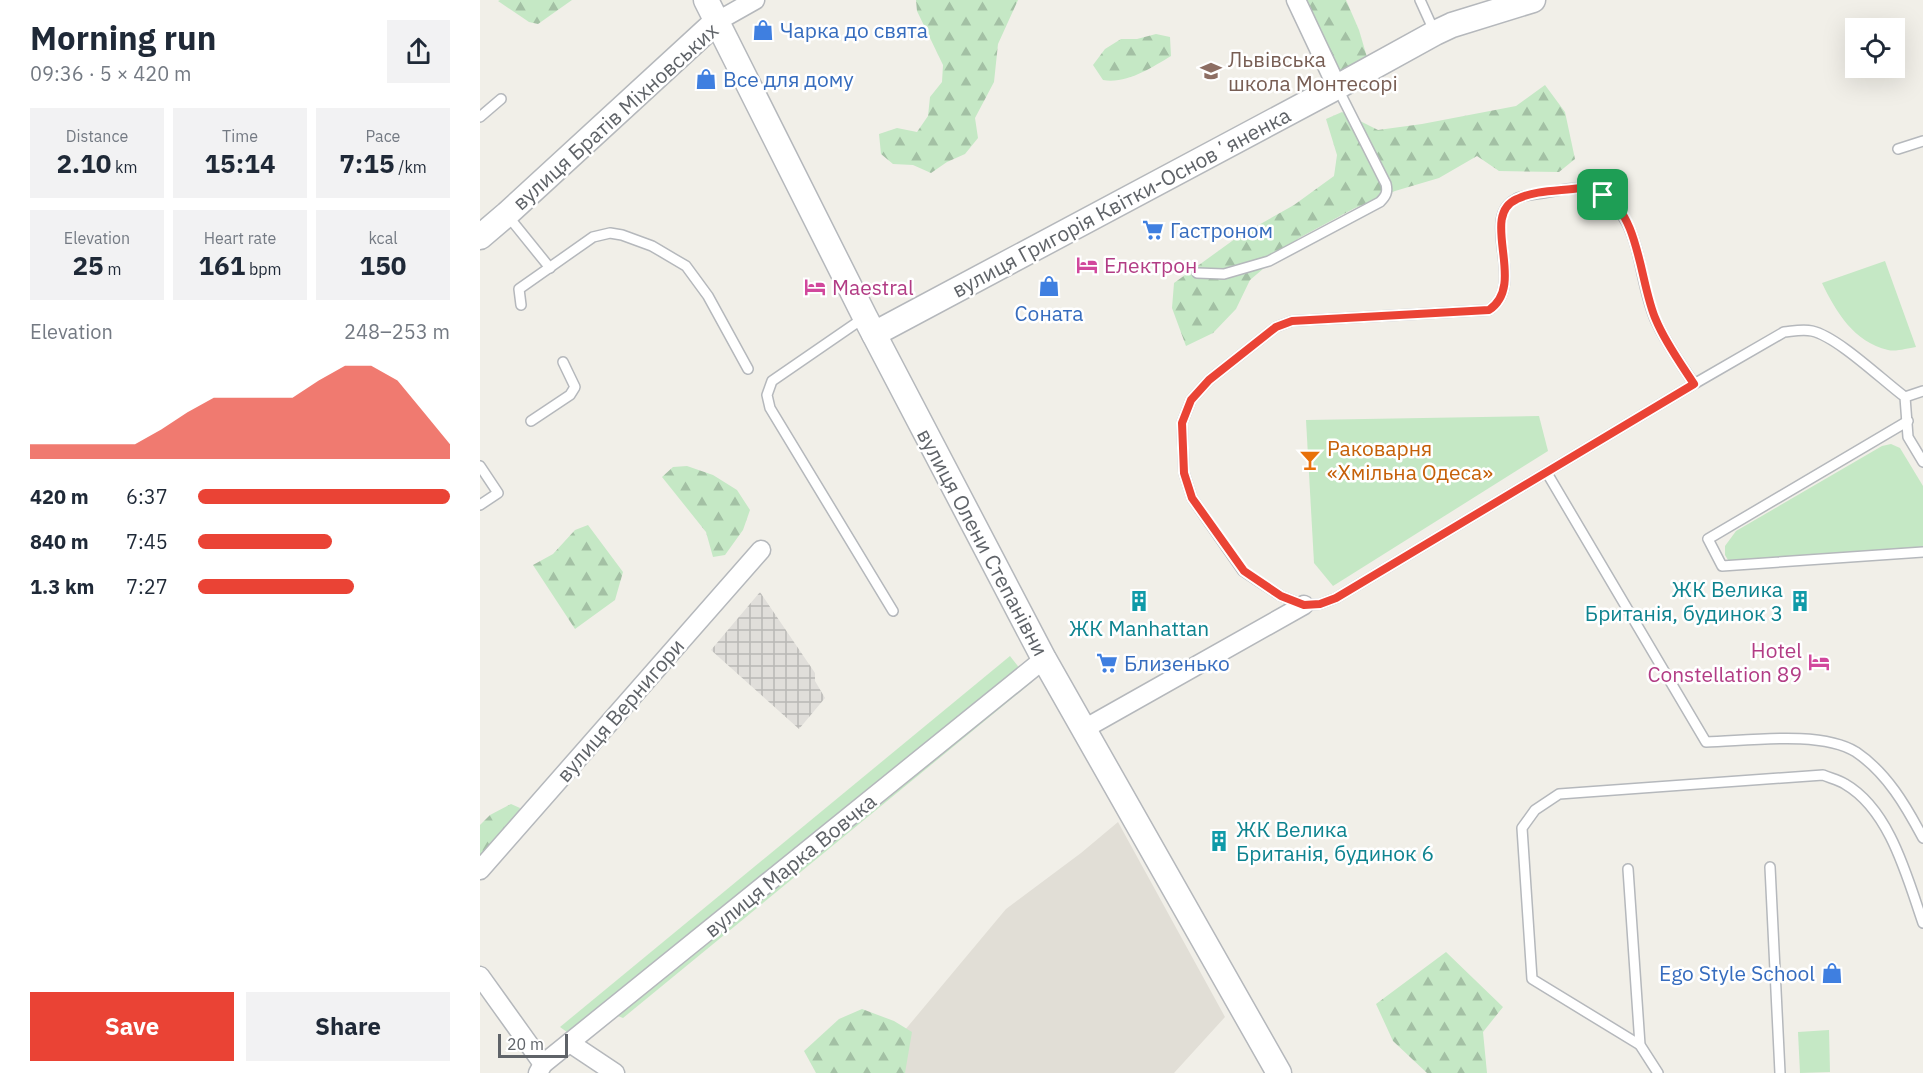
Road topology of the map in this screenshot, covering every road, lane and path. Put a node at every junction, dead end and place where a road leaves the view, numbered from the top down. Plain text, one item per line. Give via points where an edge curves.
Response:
1 (706, 0) edge
2 (755, 0) edge
3 (1296, 0) edge
4 (1420, 0) edge
5 (1533, 0) edge
6 (716, 22) junction
7 (1435, 33) junction
8 (1337, 87) junction
9 (501, 99) dead end
10 (480, 117) edge
11 (1923, 141) edge
12 (1898, 149) dead end
13 (507, 214) junction
14 (480, 237) edge
15 (550, 268) junction
16 (1197, 273) dead end
17 (521, 305) dead end
18 (869, 326) junction
19 (563, 362) dead end
20 (748, 369) dead end
21 (1694, 384) junction
22 (1923, 391) edge
23 (1905, 397) junction
24 (531, 421) dead end
25 (1908, 422) junction
26 (1923, 462) edge
27 (480, 466) edge
28 (1547, 473) junction
29 (480, 505) edge
30 (761, 550) dead end
31 (1923, 552) edge
32 (1304, 605) junction
33 (893, 611) dead end
34 (1044, 659) junction
35 (1084, 729) junction
36 (1923, 838) edge
37 (1770, 867) dead end
38 (1628, 869) dead end
39 (480, 870) edge
40 (1923, 923) edge
41 (480, 976) edge
42 (570, 1042) junction
43 (1640, 1045) junction
44 (540, 1069) edge
45 (615, 1073) edge
46 (1279, 1073) edge
47 (1658, 1073) edge
48 (1780, 1073) edge

1 - 6 street, вулиця Олени Степанівни
2 - 6 street, вулиця Братів Міхновських
3 - 8 street
4 - 7 lane
5 - 7 street, вулиця Григорія Квітки-Основʼяненка
6 - 13 street, вулиця Братів Міхновських
6 - 18 street, вулиця Олени Степанівни
7 - 8 street, вулиця Григорія Квітки-Основʼяненка
8 - 16 lane via 1386,184 1385,197 1269,261 1224,274
8 - 18 street, вулиця Григорія Квітки-Основʼяненка
9 - 10 lane
11 - 12 lane
13 - 14 street, вулиця Братів Міхновських
13 - 15 lane
15 - 17 lane via 519,289
15 - 20 lane via 593,237 610,233 652,246 686,266 708,296
18 - 33 lane via 772,381 767,395 770,408
18 - 34 street, вулиця Олени Степанівни
19 - 24 lane via 575,387 570,395
21 - 23 lane via 1784,332 1800,330 1835,343
21 - 28 lane
21 - 32 lane via 1656,320 1626,220 1603,195 1580,188 1515,199 1503,211 1506,281 1498,304 1489,310 1315,318 1276,327 1209,380 1191,400 1182,423 1184,473 1192,498 1244,571 1281,596
22 - 23 lane
23 - 25 lane
25 - 26 lane via 1908,436
25 - 31 lane via 1708,539 1722,566
27 - 29 lane via 498,493
28 - 32 lane via 1336,598
28 - 36 lane via 1706,742 1795,738 1823,741 1854,752 1883,776 1906,806
30 - 39 street, вулиця Вернигори
32 - 35 street
34 - 35 street, вулиця Олени Степанівни
34 - 42 street, вулиця Марка Вовчка
35 - 46 street, вулиця Олени Степанівни
37 - 48 lane
38 - 43 lane
40 - 43 lane via 1897,849 1880,821 1865,799 1845,784 1823,775 1559,794 1535,810 1522,828 1532,979
41 - 44 street
42 - 44 street, вулиця Марка Вовчка
42 - 45 street
43 - 47 lane

